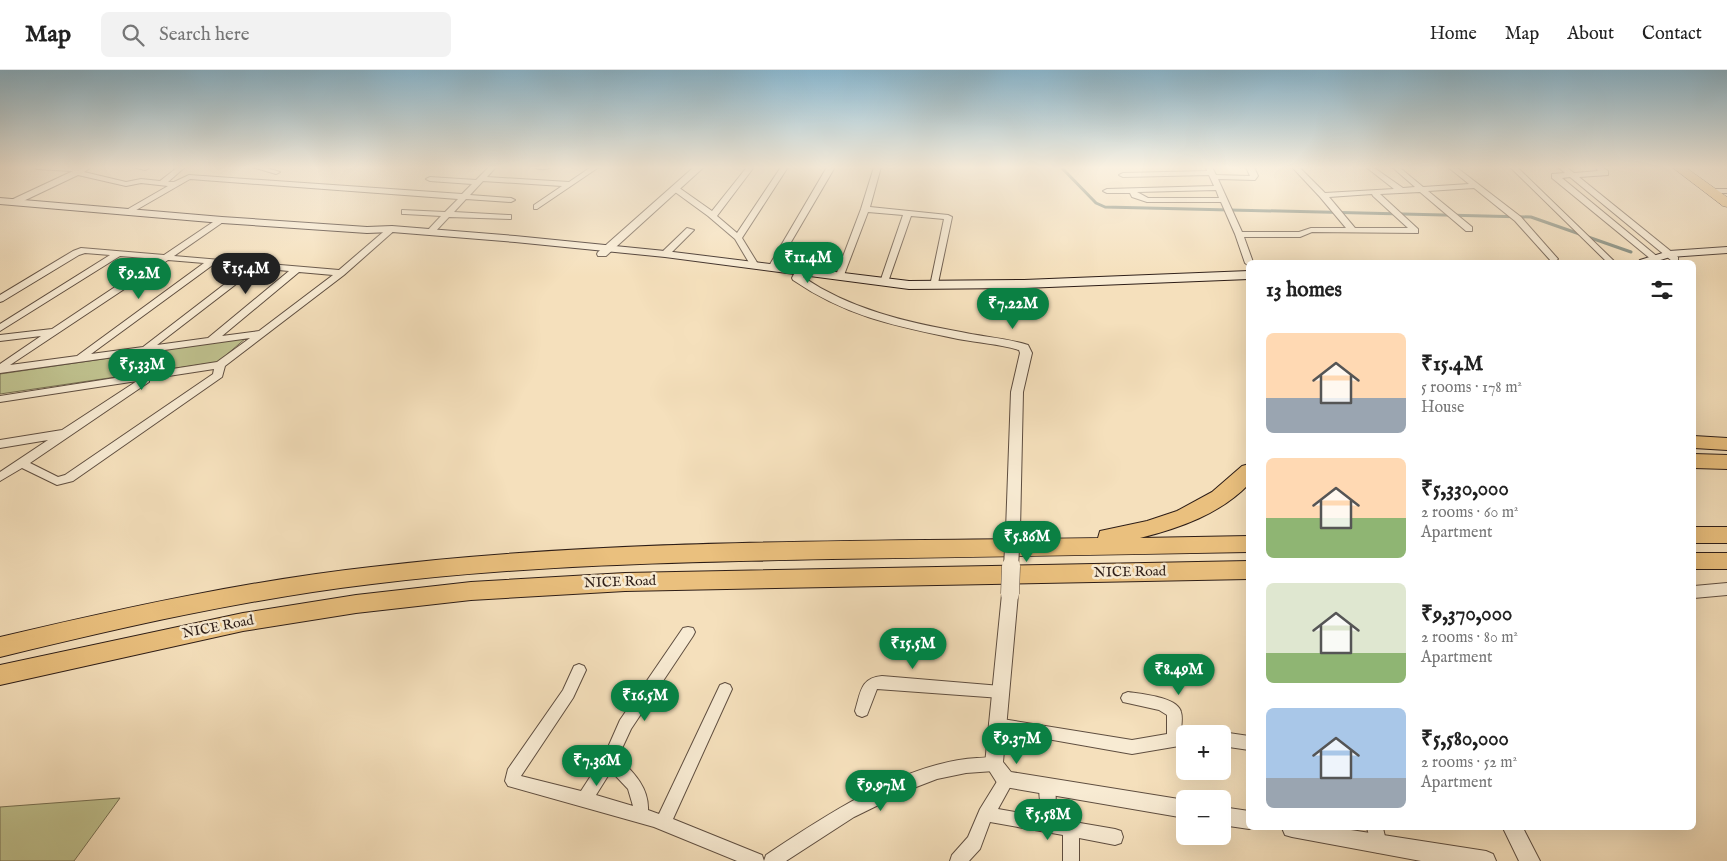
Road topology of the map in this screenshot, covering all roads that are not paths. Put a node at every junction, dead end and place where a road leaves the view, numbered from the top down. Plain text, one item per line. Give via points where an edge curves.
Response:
1 (39, 204) edge
2 (144, 204) edge
3 (456, 204) edge
4 (540, 204) edge
5 (658, 204) edge
6 (696, 204) edge
7 (722, 204) edge
8 (760, 204) edge
9 (809, 204) edge
10 (866, 204) edge
11 (1226, 204) edge
12 (1330, 204) edge
13 (1386, 204) edge
14 (1441, 204) edge
15 (1499, 204) edge
16 (1552, 204) edge
17 (1589, 204) edge
18 (1608, 204) edge
19 (537, 206) dead end
20 (865, 209) junction
21 (132, 211) junction
22 (405, 212) dead end
23 (908, 213) junction
24 (447, 215) junction
25 (713, 216) junction
26 (508, 218) dead end
27 (222, 220) junction
28 (1469, 229) dead end
29 (690, 230) dead end
30 (1353, 231) junction
31 (389, 232) junction
32 (430, 232) junction
33 (1238, 234) junction
34 (738, 238) junction
35 (1727, 250) edge
36 (606, 251) junction
37 (118, 253) junction
38 (665, 254) junction
39 (1674, 257) edge
40 (165, 258) junction
41 (1656, 258) junction
42 (1554, 259) dead end
43 (1248, 260) edge
44 (1609, 260) edge
45 (1650, 260) edge
46 (212, 262) junction
47 (754, 264) junction
48 (254, 266) junction
49 (773, 266) junction
50 (297, 269) junction
51 (341, 272) junction
52 (799, 274) junction
53 (1246, 275) edge
54 (840, 276) junction
55 (884, 282) junction
56 (1246, 283) edge
57 (934, 286) junction
58 (0, 299) edge
59 (0, 328) edge
60 (55, 331) junction
61 (263, 333) junction
62 (0, 338) edge
63 (211, 340) junction
64 (146, 349) junction
65 (79, 358) junction
66 (220, 365) junction
67 (0, 369) edge
68 (148, 377) junction
69 (0, 399) edge
70 (68, 434) junction
71 (1696, 442) edge
72 (0, 444) edge
73 (1727, 444) edge
74 (1696, 461) edge
75 (1727, 462) edge
76 (21, 464) junction
77 (1246, 474) edge
78 (0, 477) edge
79 (1696, 535) edge
80 (1727, 535) edge
81 (1246, 544) edge
82 (1049, 547) junction
83 (1696, 561) edge
84 (1727, 561) edge
85 (1246, 570) edge
86 (1727, 589) edge
87 (1696, 592) edge
88 (688, 632) dead end
89 (0, 647) edge
90 (579, 670) dead end
91 (0, 675) edge
92 (725, 688) dead end
93 (1001, 692) junction
94 (1128, 698) dead end
95 (862, 711) dead end
96 (996, 724) junction
97 (1177, 725) edge
98 (1176, 740) edge
99 (1231, 740) edge
100 (1246, 742) edge
101 (610, 760) junction
102 (994, 764) junction
103 (1006, 780) junction
104 (585, 799) junction
105 (1176, 808) edge
106 (986, 814) junction
107 (640, 815) junction
108 (1231, 817) edge
109 (1246, 820) edge
110 (663, 824) junction
111 (1071, 829) junction
112 (1318, 830) edge
113 (1514, 830) edge
114 (1377, 836) edge
115 (1115, 837) dead end
116 (778, 859) edge
117 (756, 861) edge
118 (958, 861) edge
119 (1071, 861) edge
120 (1486, 861) edge
121 (1530, 861) edge

1 - 21 main road
2 - 21 street
3 - 24 street
4 - 19 street
5 - 36 street
6 - 25 street
7 - 25 street
8 - 34 street
9 - 49 street
10 - 20 street
11 - 33 street
12 - 30 street
13 - 30 street via 1415,232
14 - 28 street
15 - 42 street
16 - 44 street
17 - 41 street
18 - 39 street
20 - 23 street
20 - 54 street
21 - 27 main road
22 - 24 street
23 - 55 street
23 - 57 street via 948,218
24 - 26 street
24 - 32 street
25 - 34 street
27 - 31 main road
27 - 40 street
29 - 38 street
30 - 33 street via 1312,230 1300,235
31 - 32 main road
31 - 36 main road
31 - 51 street
32 - 36 main road
33 - 43 street
34 - 47 street
35 - 39 main road
36 - 38 main road
36 - 52 main road
37 - 40 street
37 - 58 street via 79,251
37 - 59 street
38 - 47 main road
39 - 41 main road
40 - 46 street
40 - 60 street
41 - 45 main road
46 - 48 street
46 - 65 street
47 - 49 main road
48 - 50 street
48 - 64 street
49 - 52 main road
50 - 51 street
50 - 63 street
51 - 61 street
52 - 54 main road
52 - 56 main road via 880,289 932,294
52 - 93 street, bridge via 822,295 877,318 1024,348 1026,354 1017,392 1010,594
53 - 57 main road
54 - 55 main road
55 - 57 main road
60 - 62 street
60 - 67 street
61 - 63 street
61 - 66 street
63 - 64 street
64 - 65 street
65 - 67 street
66 - 68 street
66 - 76 street via 218,375 68,478 57,481
68 - 69 street
68 - 70 street
70 - 72 street
70 - 76 street
71 - 73 highway
74 - 75 highway
76 - 78 street
77 - 82 highway via 1226,494 1189,515 1132,532
79 - 80 highway
81 - 82 highway, NICE Road
82 - 89 highway, NICE Road via 661,554 472,564 276,588
83 - 84 highway
85 - 91 highway, NICE Road via 625,582 471,591 356,604 243,622
86 - 87 street
88 - 101 street via 625,725
90 - 104 street via 568,694 513,774 513,781
92 - 110 street
93 - 95 street via 882,682 869,688
93 - 96 street
94 - 97 street via 1162,704 1174,712
96 - 98 street via 1132,747
96 - 102 street
99 - 100 street
101 - 104 street
101 - 107 street via 638,791 642,801
102 - 103 street
102 - 116 street via 977,763 917,777 854,808
103 - 105 street via 1047,794
103 - 106 street
104 - 107 street
106 - 111 street
106 - 118 street via 974,843
107 - 110 street
108 - 109 street
110 - 117 street
111 - 115 street
111 - 119 street
112 - 114 street
113 - 121 street
114 - 120 street

